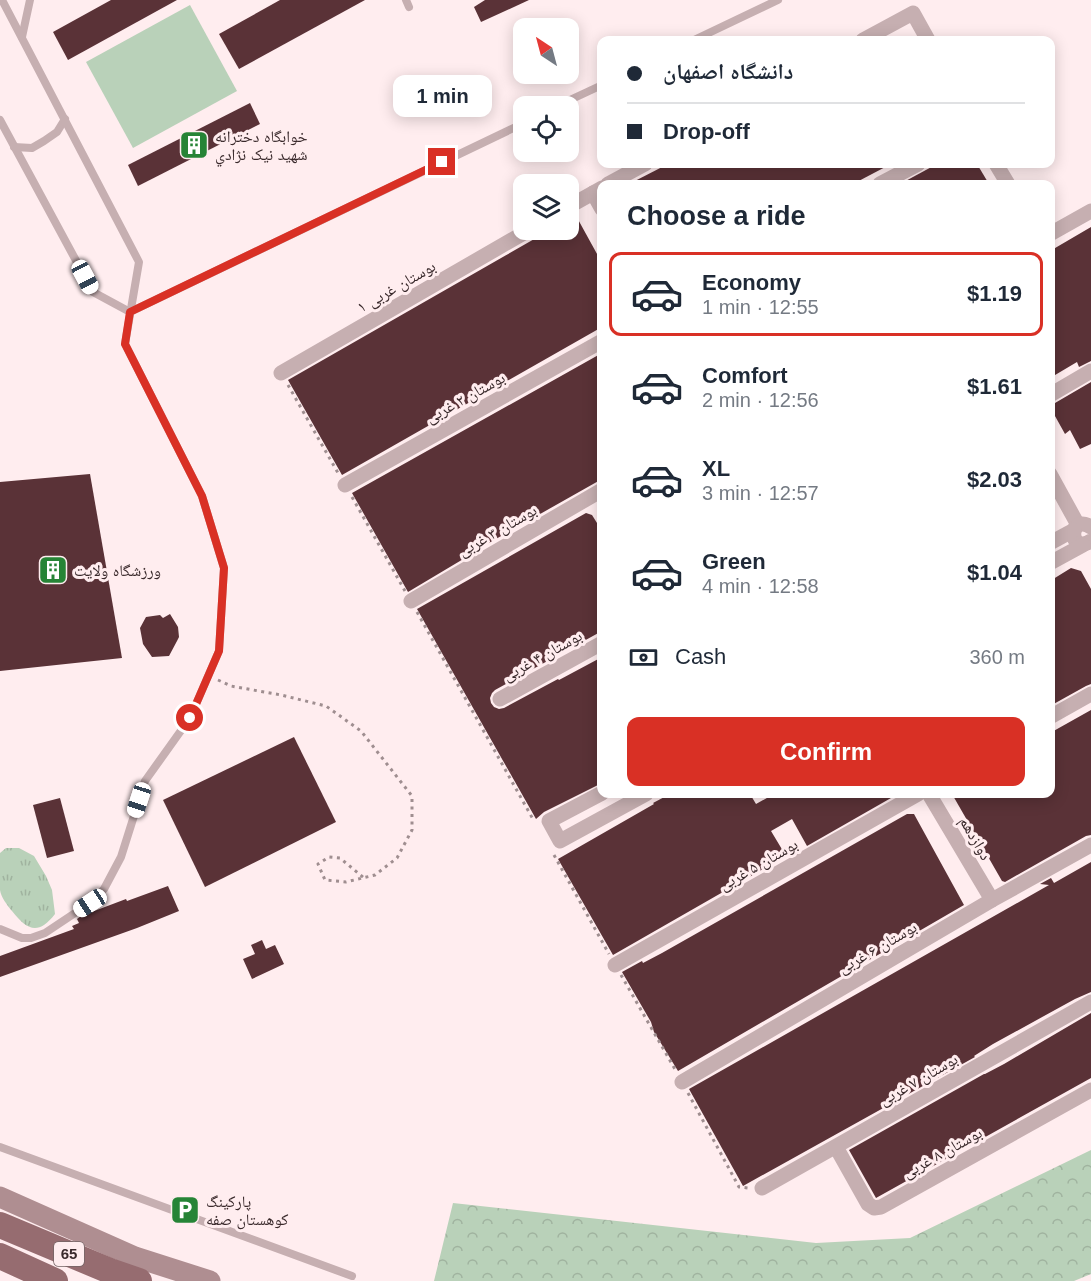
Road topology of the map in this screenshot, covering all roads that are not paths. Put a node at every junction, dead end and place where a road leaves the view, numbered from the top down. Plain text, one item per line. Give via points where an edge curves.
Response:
1 (2, 0) edge
2 (30, 0) edge
3 (778, 0) edge
4 (702, 36) edge
5 (870, 36) edge
6 (926, 36) edge
7 (22, 37) junction
8 (597, 87) edge
9 (578, 96) edge
10 (65, 119) junction
11 (0, 120) edge
12 (513, 128) edge
13 (14, 147) junction
14 (638, 168) edge
15 (910, 168) edge
16 (615, 180) edge
17 (888, 180) edge
18 (597, 190) edge
19 (579, 201) edge
20 (1091, 211) edge
21 (1055, 231) edge
22 (513, 239) edge
23 (130, 312) junction
24 (597, 344) edge
25 (1091, 372) edge
26 (281, 373) road end
27 (1055, 392) edge
28 (1055, 482) edge
29 (345, 485) road end
30 (597, 497) edge
31 (1083, 525) edge
32 (1055, 540) edge
33 (1089, 544) edge
34 (1055, 561) edge
35 (411, 601) road end
36 (597, 646) edge
37 (1091, 694) edge
38 (500, 699) dead end
39 (1055, 714) edge
40 (597, 796) edge
41 (639, 798) edge
42 (911, 798) edge
43 (931, 798) edge
44 (1091, 845) edge
45 (992, 900) junction
46 (0, 929) edge
47 (11, 934) junction
48 (0, 936) edge
49 (615, 965) road end
50 (1091, 1002) edge
51 (682, 1082) road end
52 (1091, 1090) edge
53 (0, 1147) edge
54 (836, 1147) junction
55 (762, 1188) dead end
56 (0, 1197) edge
57 (0, 1225) edge
58 (0, 1256) edge
59 (352, 1276) dead end
60 (55, 1281) edge
61 (139, 1281) edge
62 (210, 1281) edge

1 - 7 lane
2 - 7 lane
3 - 4 lane
5 - 6 street via 913,13
7 - 10 lane
8 - 9 lane
10 - 13 lane via 57,132 32,148
10 - 23 lane via 139,262
11 - 13 lane
12 - 23 lane
13 - 23 lane via 93,292
14 - 16 street
15 - 17 street
18 - 19 street
20 - 21 street
22 - 26 street, بوستان غربی ۱
23 - 47 lane via 125,344 202,496 224,568 219,651 190,718 146,781 121,857 104,889 45,933 31,938
24 - 29 street, بوستان ۲ غربی
25 - 27 street
28 - 31 street
30 - 35 street, بوستان ۳ غربی
31 - 32 street
31 - 33 street via 1074,539
33 - 34 street
36 - 38 street, بوستان ۴ غربی
37 - 39 street
40 - 41 street via 549,821 560,841
42 - 49 street, بوستان ۵ غربی
43 - 45 street, دوازدهم
44 - 45 street, بوستان ۶ غربی
45 - 51 street, بوستان ۶ غربی
46 - 47 lane
47 - 48 lane
50 - 54 street, بوستان ۷ غربی
52 - 54 street, بوستان ۸ غربی via 881,1207 868,1204
53 - 59 lane
54 - 55 street, بوستان ۷ غربی
56 - 62 main road via 135,1257
57 - 61 highway, 65
58 - 60 highway, 65

